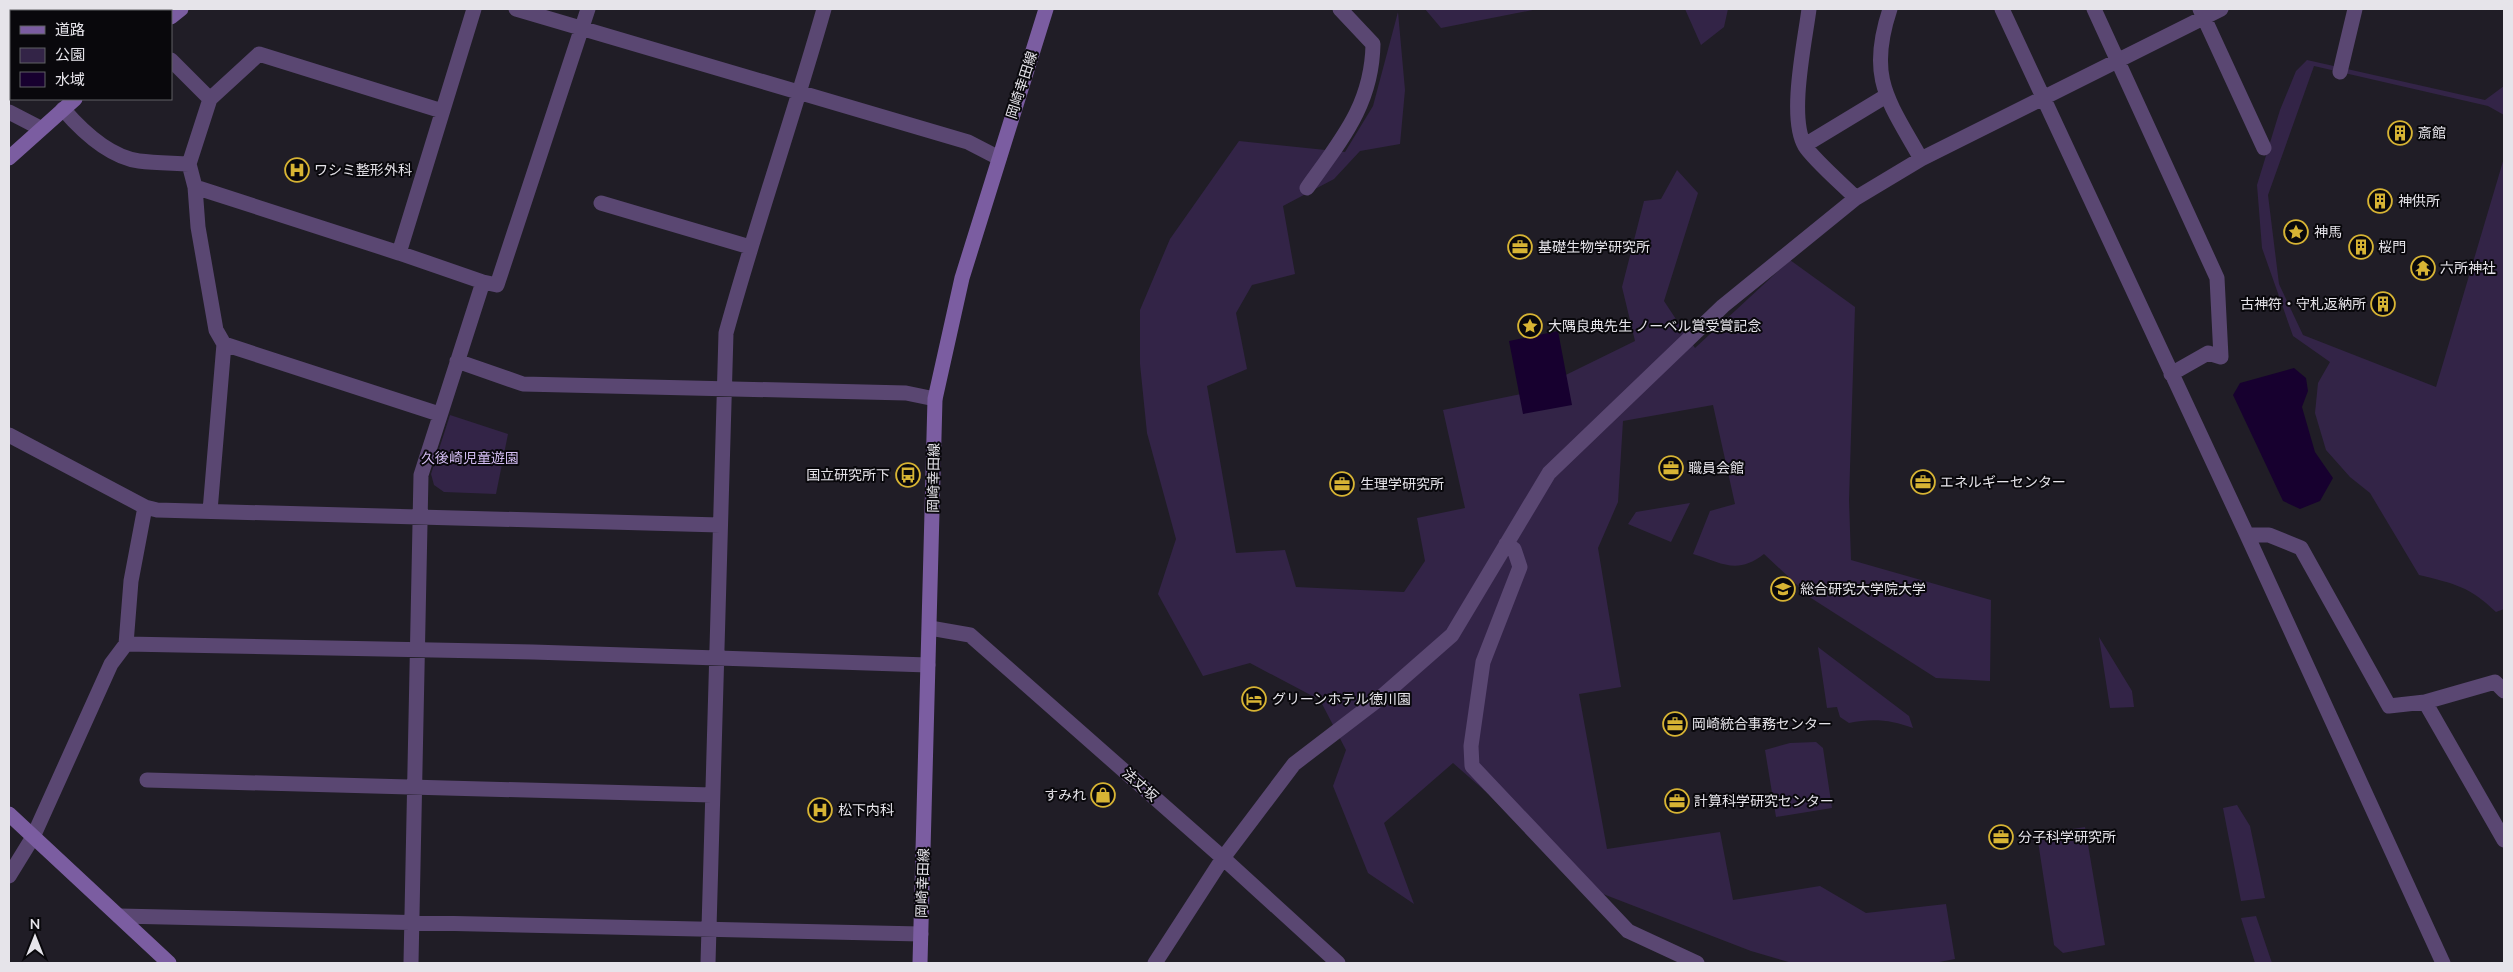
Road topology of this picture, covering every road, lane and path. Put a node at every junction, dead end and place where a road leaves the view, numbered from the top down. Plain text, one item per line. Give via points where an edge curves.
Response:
1 (474, 9) edge
2 (516, 9) edge
3 (588, 9) edge
4 (824, 9) edge
5 (1046, 9) edge
6 (1340, 9) edge
7 (1809, 9) edge
8 (1890, 9) edge
9 (2002, 9) edge
10 (2094, 9) edge
11 (2221, 9) edge
12 (2355, 9) edge
13 (2202, 13) edge
14 (582, 28) junction
15 (172, 61) edge
16 (2117, 62) junction
17 (2340, 72) dead end
18 (800, 91) junction
19 (1886, 96) junction
20 (210, 99) junction
21 (2044, 99) junction
22 (74, 100) edge
23 (63, 110) junction
24 (442, 111) junction
25 (9, 112) edge
26 (40, 128) junction
27 (1805, 146) junction
28 (2264, 148) dead end
29 (9, 158) edge
30 (998, 158) junction
31 (1921, 159) junction
32 (189, 164) junction
33 (195, 187) junction
34 (1308, 188) dead end
35 (1856, 198) junction
36 (601, 203) dead end
37 (750, 247) junction
38 (400, 253) junction
39 (483, 282) junction
40 (224, 344) junction
41 (457, 361) junction
42 (2171, 374) junction
43 (724, 389) junction
44 (935, 399) junction
45 (439, 414) junction
46 (9, 435) edge
47 (145, 507) junction
48 (210, 511) junction
49 (420, 515) junction
50 (720, 525) junction
51 (2247, 535) junction
52 (1506, 544) junction
53 (930, 628) junction
54 (126, 644) junction
55 (417, 650) junction
56 (718, 658) junction
57 (928, 664) junction
58 (2504, 691) edge
59 (2425, 702) junction
60 (147, 780) dead end
61 (414, 787) junction
62 (712, 795) junction
63 (9, 814) edge
64 (33, 837) junction
65 (2504, 840) edge
66 (1223, 858) junction
67 (9, 876) edge
68 (119, 916) junction
69 (412, 922) junction
70 (710, 930) junction
71 (921, 934) junction
72 (169, 963) edge
73 (411, 963) edge
74 (708, 963) edge
75 (920, 963) edge
76 (1155, 963) edge
77 (1338, 963) edge
78 (1697, 963) edge
79 (2443, 963) edge

1 - 24 street
2 - 14 street
3 - 14 street
4 - 18 street
5 - 30 main road, 岡崎幸田線
6 - 34 street via 1373,44 1373,66 1359,112
7 - 27 street via 1798,98 1799,125
8 - 19 street via 1881,35 1879,64
9 - 21 street
10 - 16 street
11 - 13 street
12 - 17 street
13 - 16 street
13 - 28 street
14 - 18 street
14 - 39 street via 497,285
15 - 20 street
16 - 21 street
16 - 42 street via 2218,278 2220,357 2208,353
18 - 30 street via 968,142
18 - 37 street
19 - 27 street
19 - 31 street
20 - 24 street via 259,54
20 - 32 street
21 - 31 street
21 - 42 street
22 - 23 main road
23 - 26 main road
23 - 32 street via 79,127 114,152 137,161
24 - 38 street
25 - 26 street
26 - 29 main road
27 - 35 street
30 - 44 main road, 岡崎幸田線 via 962,278
31 - 35 street
32 - 33 street
33 - 38 street
33 - 40 street via 198,227 216,330
35 - 52 street via 1723,306 1548,473
36 - 37 street
37 - 43 street via 726,334
38 - 39 street
39 - 41 street
40 - 45 street
40 - 48 street
41 - 43 street via 523,384
41 - 45 street
42 - 51 street
43 - 44 street via 906,393
43 - 50 street
44 - 53 main road, 岡崎幸田線
45 - 49 street via 421,475
46 - 47 street
47 - 48 street
47 - 54 street via 131,581
48 - 49 street
49 - 50 street
49 - 55 street
50 - 56 street
51 - 59 street via 2269,535 2301,548 2389,706
51 - 79 street
52 - 66 street via 1452,635 1379,699 1294,764
52 - 78 street via 1514,549 1520,566 1483,662 1471,746 1472,766 1628,931
53 - 57 main road, 岡崎幸田線
53 - 66 street, 法丈坂 via 970,635
54 - 55 street
54 - 64 street via 111,664
55 - 56 street
55 - 61 street
56 - 57 street
56 - 62 street
57 - 71 main road, 岡崎幸田線
58 - 59 street via 2494,682
59 - 65 street
60 - 61 street
61 - 62 street
61 - 69 street
62 - 70 street
63 - 64 main road
64 - 67 street
64 - 68 main road
66 - 76 street
66 - 77 street, 法丈坂
68 - 69 street
68 - 72 main road
69 - 70 street
69 - 73 street
70 - 71 street
70 - 74 street
71 - 75 main road, 岡崎幸田線

